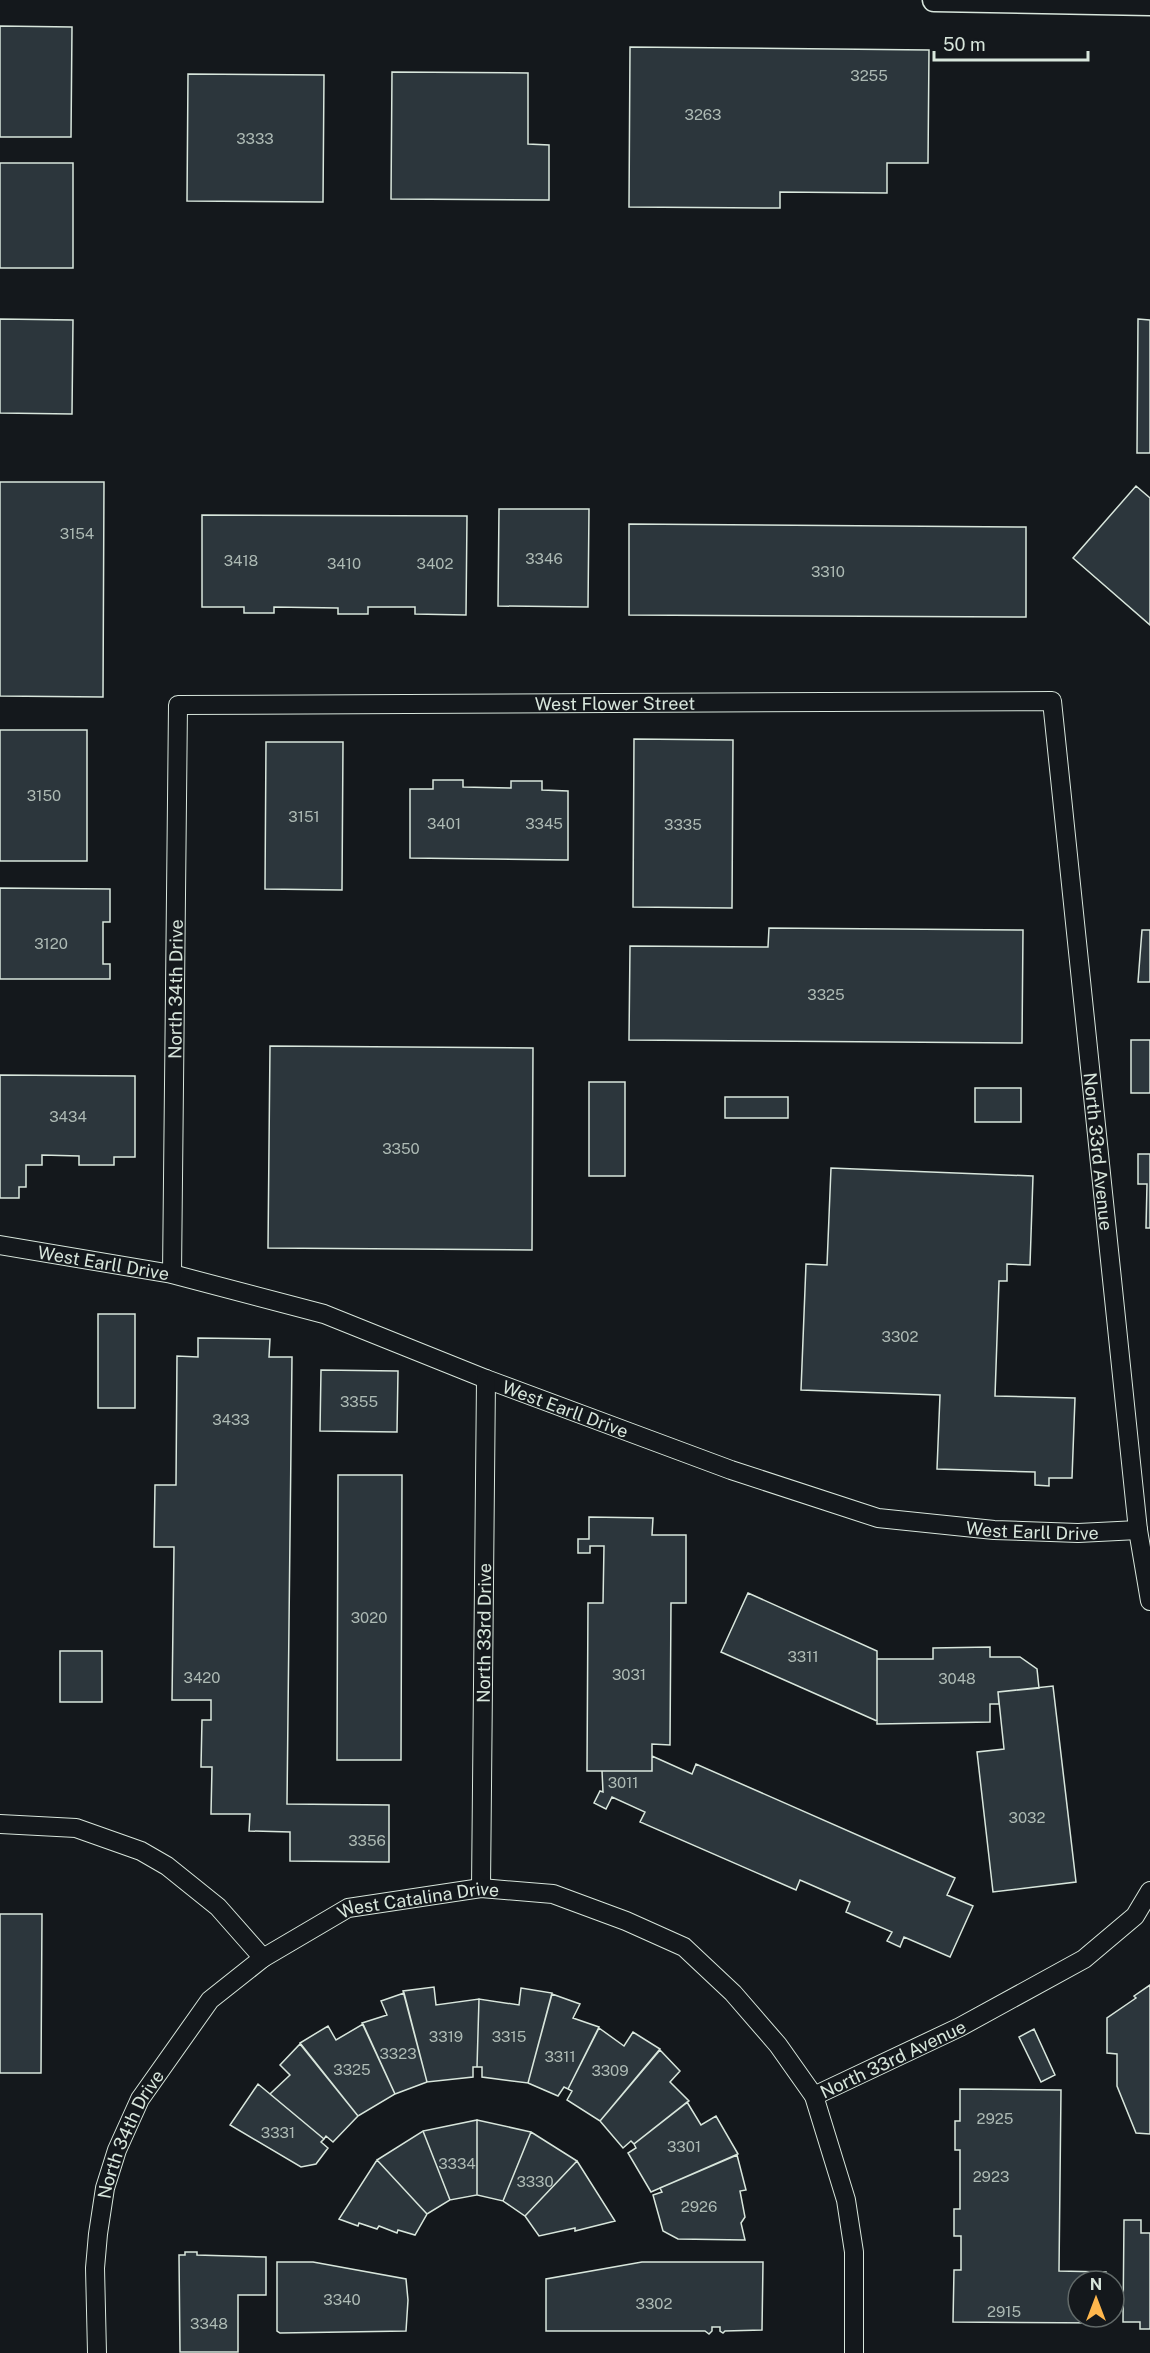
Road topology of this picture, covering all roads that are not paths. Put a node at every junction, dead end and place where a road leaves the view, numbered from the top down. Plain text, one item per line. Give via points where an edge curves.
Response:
1 (934, 0) edge
2 (1150, 4) edge
3 (1052, 701) joint
4 (178, 705) joint
5 (0, 1245) edge
6 (172, 1274) junction
7 (486, 1379) junction
8 (1138, 1530) junction
9 (1150, 1601) edge
10 (0, 1824) edge
11 (481, 1887) junction
12 (1150, 1891) edge
13 (263, 1958) junction
14 (814, 2096) junction
15 (97, 2353) edge
16 (854, 2353) edge

1 - 2 street
3 - 4 street, West Flower Street
3 - 8 street, North 33rd Avenue
4 - 6 street, North 34th Drive
5 - 6 street, West Earll Drive
6 - 7 street, West Earll Drive via 324,1314
7 - 8 street, West Earll Drive via 762,1482 878,1518 994,1530
7 - 11 street, North 33rd Drive
8 - 9 street, North 33rd Avenue
10 - 13 street via 76,1828 141,1851 167,1866 218,1907
11 - 13 street, West Catalina Drive via 348,1908
11 - 14 street, West Catalina Drive via 553,1894 684,1947 733,1993 778,2045
12 - 14 street, North 33rd Avenue via 1136,1916 1084,1959 960,2027
13 - 15 street, North 34th Drive via 210,2000 140,2099 117,2150 105,2188 98,2234
14 - 16 street, North 33rd Avenue via 846,2200 851,2231

